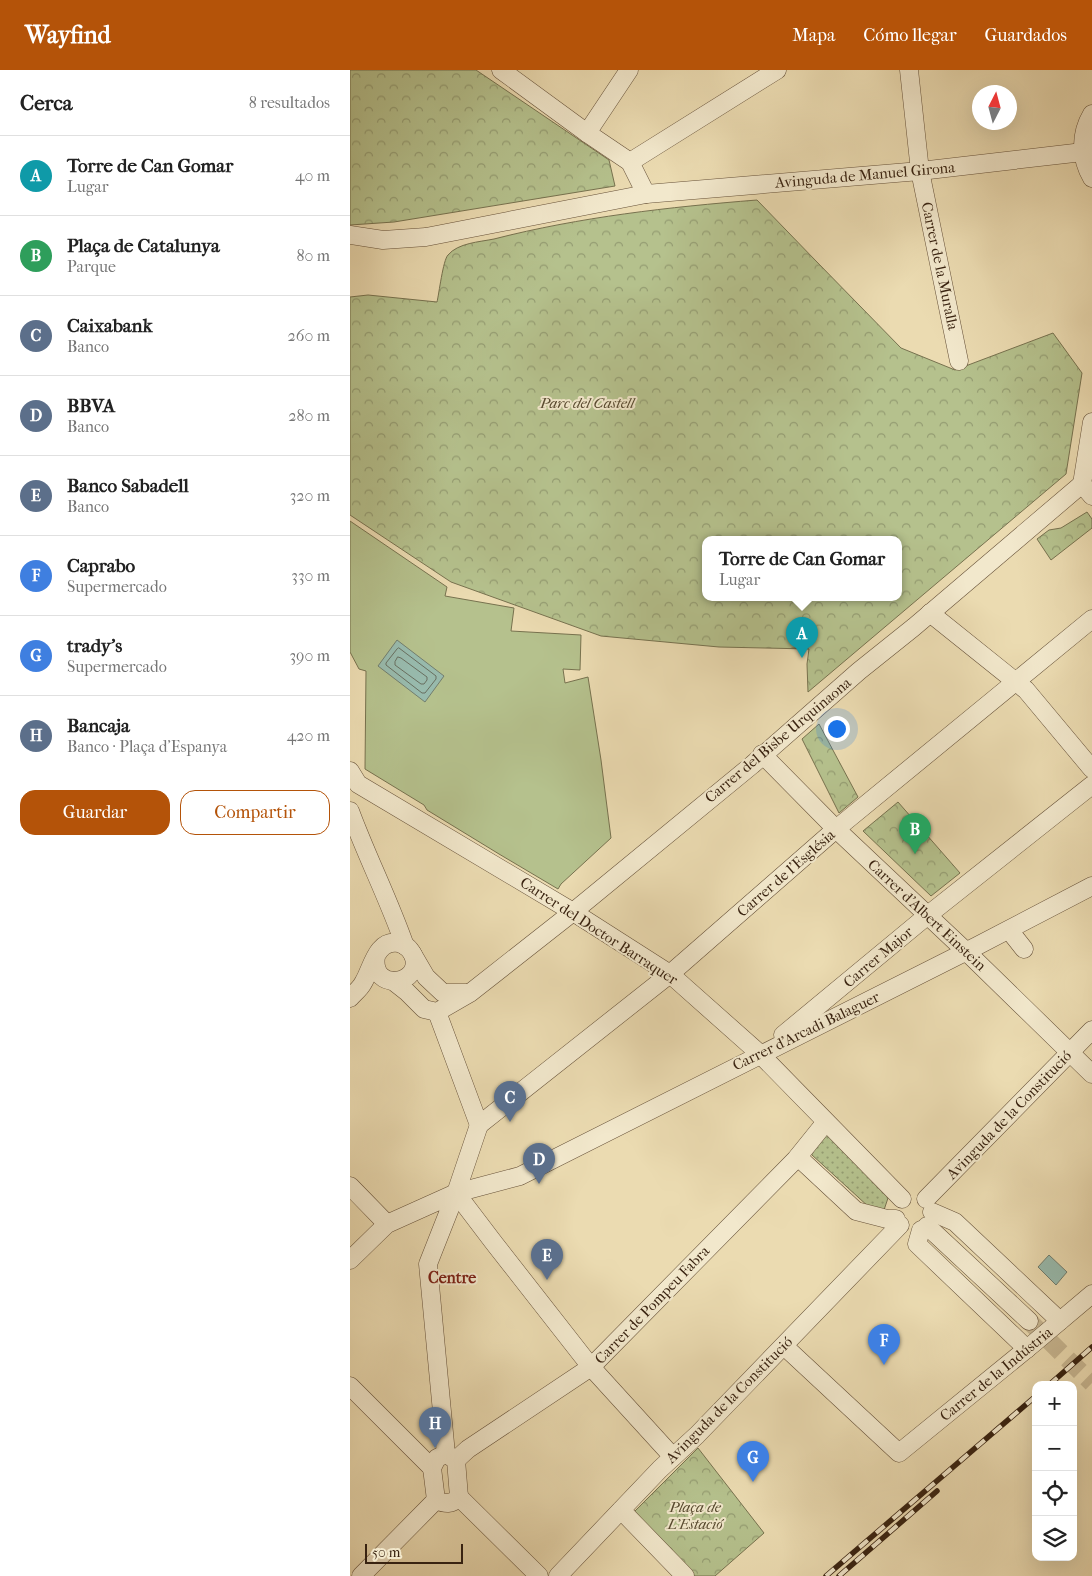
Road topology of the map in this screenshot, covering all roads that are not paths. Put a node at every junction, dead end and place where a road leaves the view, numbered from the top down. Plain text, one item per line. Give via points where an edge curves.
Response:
1 (629, 70) edge
2 (777, 70) edge
3 (909, 70) edge
4 (504, 71) edge
5 (1092, 114) edge
6 (587, 133) junction
7 (1083, 152) junction
8 (630, 162) junction
9 (920, 171) junction
10 (1092, 178) edge
11 (646, 194) junction
12 (350, 235) edge
13 (959, 362) dead end
14 (1092, 422) edge
15 (1087, 490) edge
16 (930, 613) junction
17 (1092, 619) edge
18 (1016, 682) junction
19 (762, 754) junction
20 (1092, 769) edge
21 (350, 771) edge
22 (1092, 786) edge
23 (350, 811) edge
24 (836, 830) junction
25 (1092, 886) edge
26 (573, 912) junction
27 (393, 913) junction
28 (928, 915) junction
29 (1009, 930) junction
30 (409, 949) junction
31 (1024, 949) dead end
32 (381, 951) junction
33 (967, 952) junction
34 (670, 974) junction
35 (387, 979) junction
36 (355, 988) edge
37 (470, 993) junction
38 (437, 1012) junction
39 (1092, 1030) edge
40 (1069, 1052) junction
41 (760, 1054) junction
42 (1092, 1074) edge
43 (825, 1122) junction
44 (479, 1125) junction
45 (798, 1157) junction
46 (350, 1186) edge
47 (456, 1193) junction
48 (902, 1199) junction
49 (927, 1217) junction
50 (898, 1222) junction
51 (387, 1224) junction
52 (350, 1260) edge
53 (1092, 1294) edge
54 (1029, 1321) tunnel mouth
55 (1060, 1322) junction
56 (784, 1346) junction
57 (1027, 1348) junction
58 (592, 1367) junction
59 (350, 1386) edge
60 (451, 1457) junction
61 (673, 1457) junction
62 (432, 1468) junction
63 (459, 1497) junction
64 (436, 1500) junction
65 (621, 1510) junction
66 (361, 1576) edge
67 (539, 1576) edge
68 (558, 1576) edge
69 (685, 1576) edge

1 - 6 street
2 - 8 street
3 - 9 street, Carrer de la Muralla
4 - 6 street
5 - 7 street via 1084,133
6 - 8 street
7 - 9 street, Avinguda de Manuel Girona
7 - 10 street
8 - 11 street
9 - 11 street, Avinguda de Manuel Girona
9 - 13 street, Carrer de la Muralla
11 - 12 street, Avinguda de Manuel Girona via 426,237 383,240
14 - 15 street
15 - 16 street, Carrer del Bisbe Urquinaona
16 - 18 street
16 - 19 street, Carrer del Bisbe Urquinaona
17 - 18 street, Carrer de l'Església
18 - 20 street
18 - 24 street, Carrer de l'Església
19 - 24 street, Carrer d'Albert Einstein
19 - 26 street, Carrer del Bisbe Urquinaona
21 - 26 street, Carrer del Doctor Barraquer via 358,784 472,845
22 - 28 street, Carrer Major
23 - 27 street
24 - 28 street, Carrer d'Albert Einstein
24 - 34 street, Carrer de l'Església
25 - 29 street, Carrer d'Arcadi Balaguer
26 - 34 street, Carrer del Doctor Barraquer
26 - 37 street, Carrer del Bisbe Urquinaona
27 - 30 street
27 - 32 street
28 - 33 street, Carrer d'Albert Einstein
28 - 41 street, Carrer Major
29 - 31 street
29 - 33 street, Carrer d'Arcadi Balaguer
30 - 32 street via 396,943
30 - 35 street via 414,964 412,970 404,979
30 - 37 street via 426,977 443,993
32 - 35 street via 376,967
32 - 36 street
33 - 40 street, Carrer d'Albert Einstein
33 - 41 street, Carrer d'Arcadi Balaguer
34 - 41 street, Carrer del Doctor Barraquer
34 - 44 street, Carrer de l'Església
35 - 36 street
35 - 38 street via 424,1009
37 - 38 street, Carrer del Bisbe Urquinaona
38 - 44 street
39 - 40 street, Avinguda de la Constitució
40 - 42 street, Carrer d'Albert Einstein
40 - 49 street, Avinguda de la Constitució
41 - 43 street, Carrer del Doctor Barraquer
41 - 47 street, Carrer d'Arcadi Balaguer via 520,1176
43 - 45 street, Carrer de Pompeu Fabra
43 - 48 street, Carrer del Doctor Barraquer
44 - 47 street
45 - 50 street via 856,1211
45 - 58 street, Carrer de Pompeu Fabra
46 - 51 street
47 - 51 street, Carrer d'Arcadi Balaguer
47 - 58 street
47 - 60 street via 428,1264
48 - 49 street via 920,1196
48 - 50 street via 895,1213
49 - 50 street via 913,1232
49 - 54 street
49 - 55 street via 955,1222
49 - 57 street via 918,1244
50 - 56 street, Avinguda de la Constitució
51 - 52 street
53 - 55 street, Carrer de la Indústria
55 - 57 street, Carrer de la Indústria
56 - 57 street, Carrer de la Indústria via 898,1453
56 - 61 street, Avinguda de la Constitució
58 - 60 street, Carrer de Pompeu Fabra
58 - 61 street
59 - 62 street
60 - 62 street, Carrer de Pompeu Fabra via 436,1458
60 - 63 street
61 - 65 street, Avinguda de la Constitució
62 - 64 street
63 - 64 street via 445,1504
63 - 67 street
64 - 66 street
65 - 68 street, Avinguda de la Constitució
65 - 69 street

